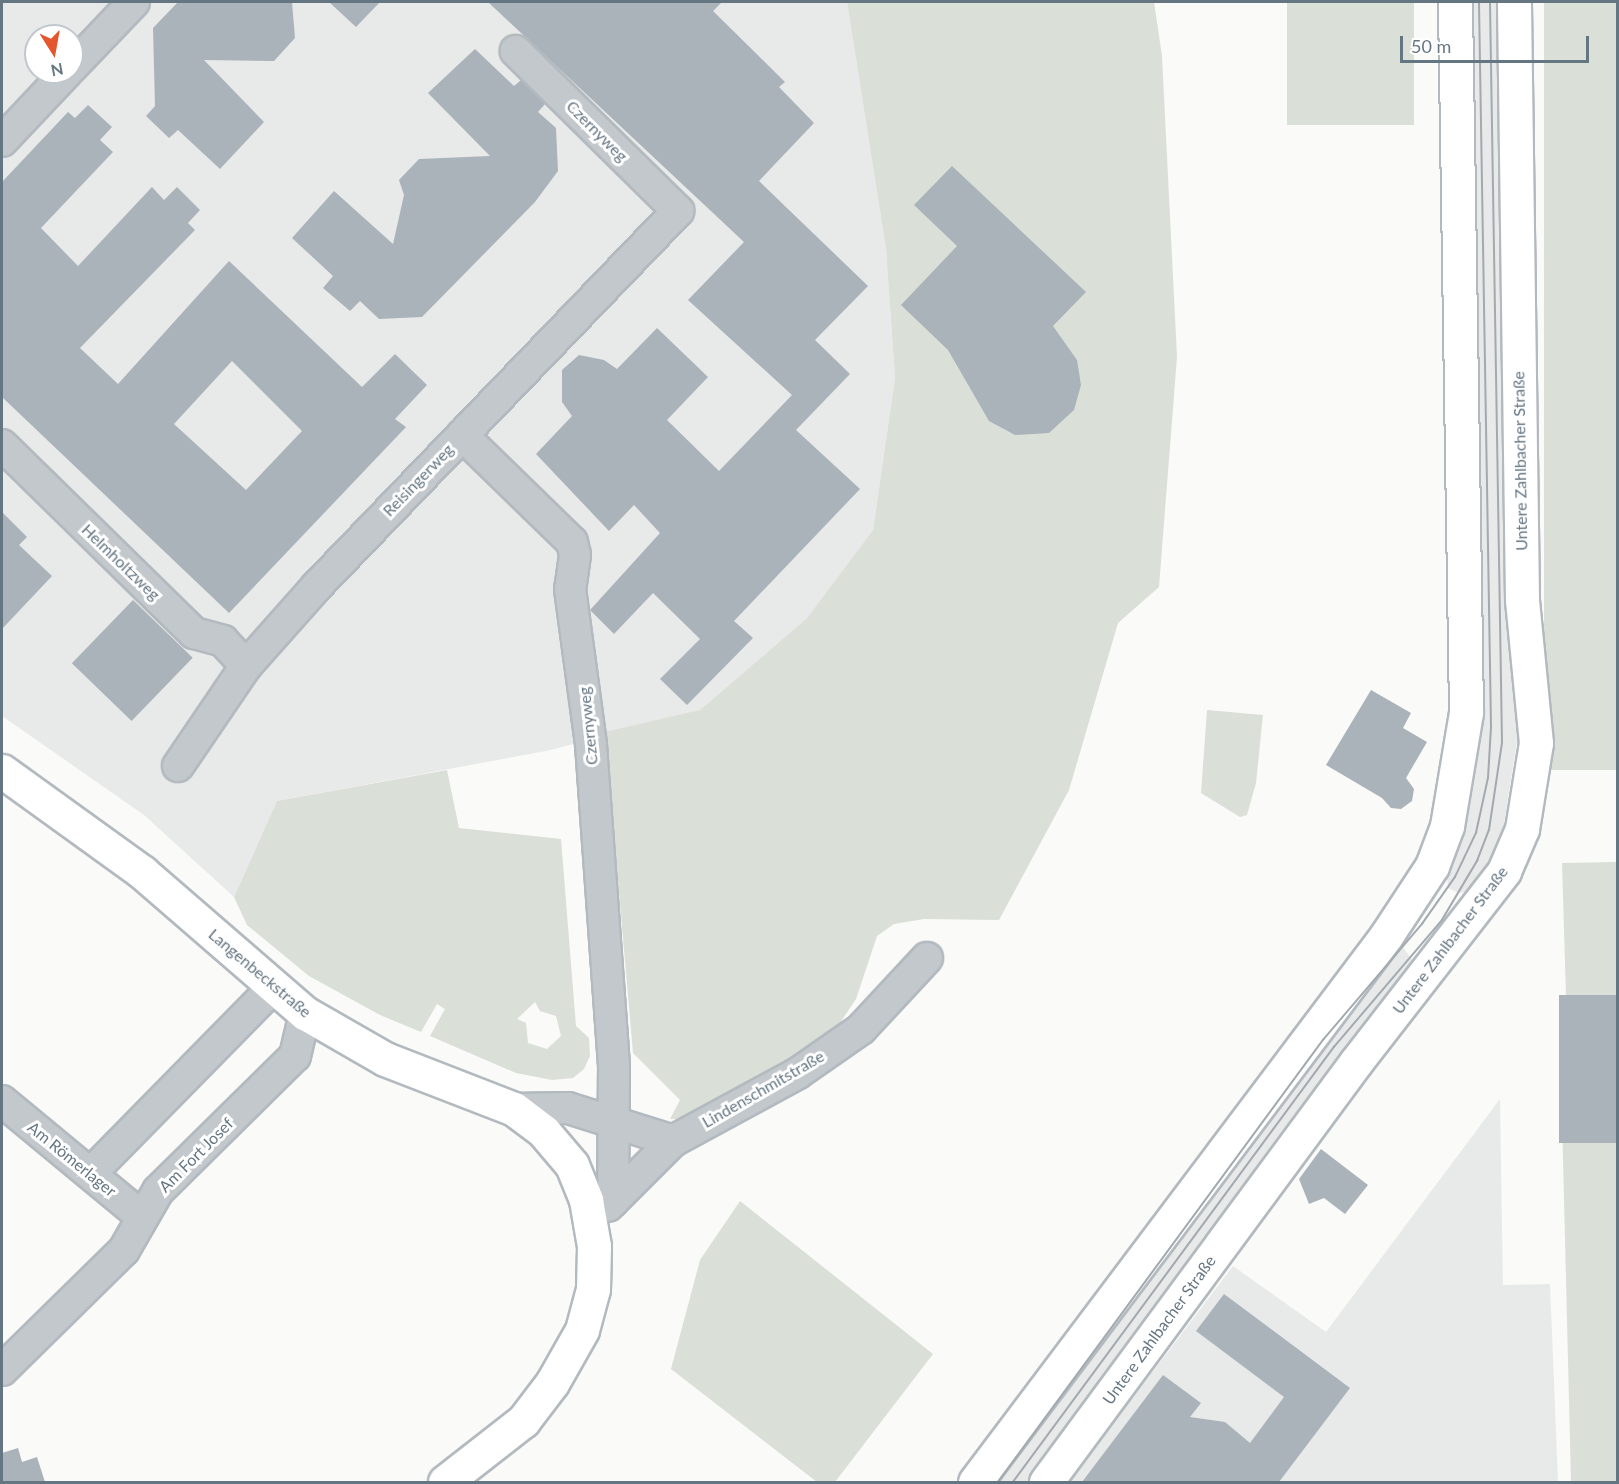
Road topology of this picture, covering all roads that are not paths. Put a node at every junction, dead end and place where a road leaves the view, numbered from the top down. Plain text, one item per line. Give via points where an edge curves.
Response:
1 (134, 2) edge
2 (1455, 2) edge
3 (1514, 2) edge
4 (516, 51) dead end
5 (84, 54) edge
6 (56, 84) edge
7 (2, 141) edge
8 (678, 211) joint
9 (462, 435) junction
10 (2, 445) edge
11 (246, 666) junction
12 (178, 766) dead end
13 (2, 771) edge
14 (927, 958) dead end
15 (273, 988) junction
16 (305, 1013) junction
17 (614, 1066) junction
18 (2, 1101) edge
19 (568, 1108) junction
20 (514, 1109) junction
21 (614, 1123) junction
22 (673, 1141) junction
23 (91, 1173) junction
24 (613, 1201) junction
25 (142, 1216) junction
26 (592, 1226) junction
27 (2, 1370) edge
28 (445, 1482) edge
29 (975, 1482) edge
30 (1046, 1482) edge

1 - 5 street
2 - 29 street via 1466,712 1447,826 1432,866 1386,936
3 - 30 street, Untere Zahlbacher Straße via 1522,600 1536,743 1522,830 1504,871 1356,1062
4 - 8 street, Czernyweg
6 - 7 street
8 - 9 street, Reisingerweg
9 - 11 street, Reisingerweg
9 - 17 street, Czernyweg via 572,542 570,590 591,745
10 - 11 street, Helmholtzweg via 194,633 224,641
11 - 12 street, Reisingerweg
13 - 15 street, Langenbeckstraße via 142,872
14 - 22 street, Lindenschmitstraße via 861,1029 798,1073
15 - 16 street, Langenbeckstraße
15 - 23 street
16 - 20 street, Langenbeckstraße via 385,1059
16 - 25 street, Am Fort Josef via 295,1056 158,1191
17 - 19 street via 597,1088
17 - 21 street, Czernyweg
18 - 23 street, Am Römerlager
19 - 20 street
19 - 21 street
20 - 26 street, Langenbeckstraße via 544,1132 572,1165
21 - 22 street
21 - 24 street, Czernyweg
22 - 24 street, Lindenschmitstraße
23 - 25 street, Am Römerlager
24 - 26 street, Lindenschmitstraße
25 - 27 street, Am Fort Josef via 124,1250
26 - 28 street, Langenbeckstraße via 590,1299 582,1330 562,1367 511,1434

